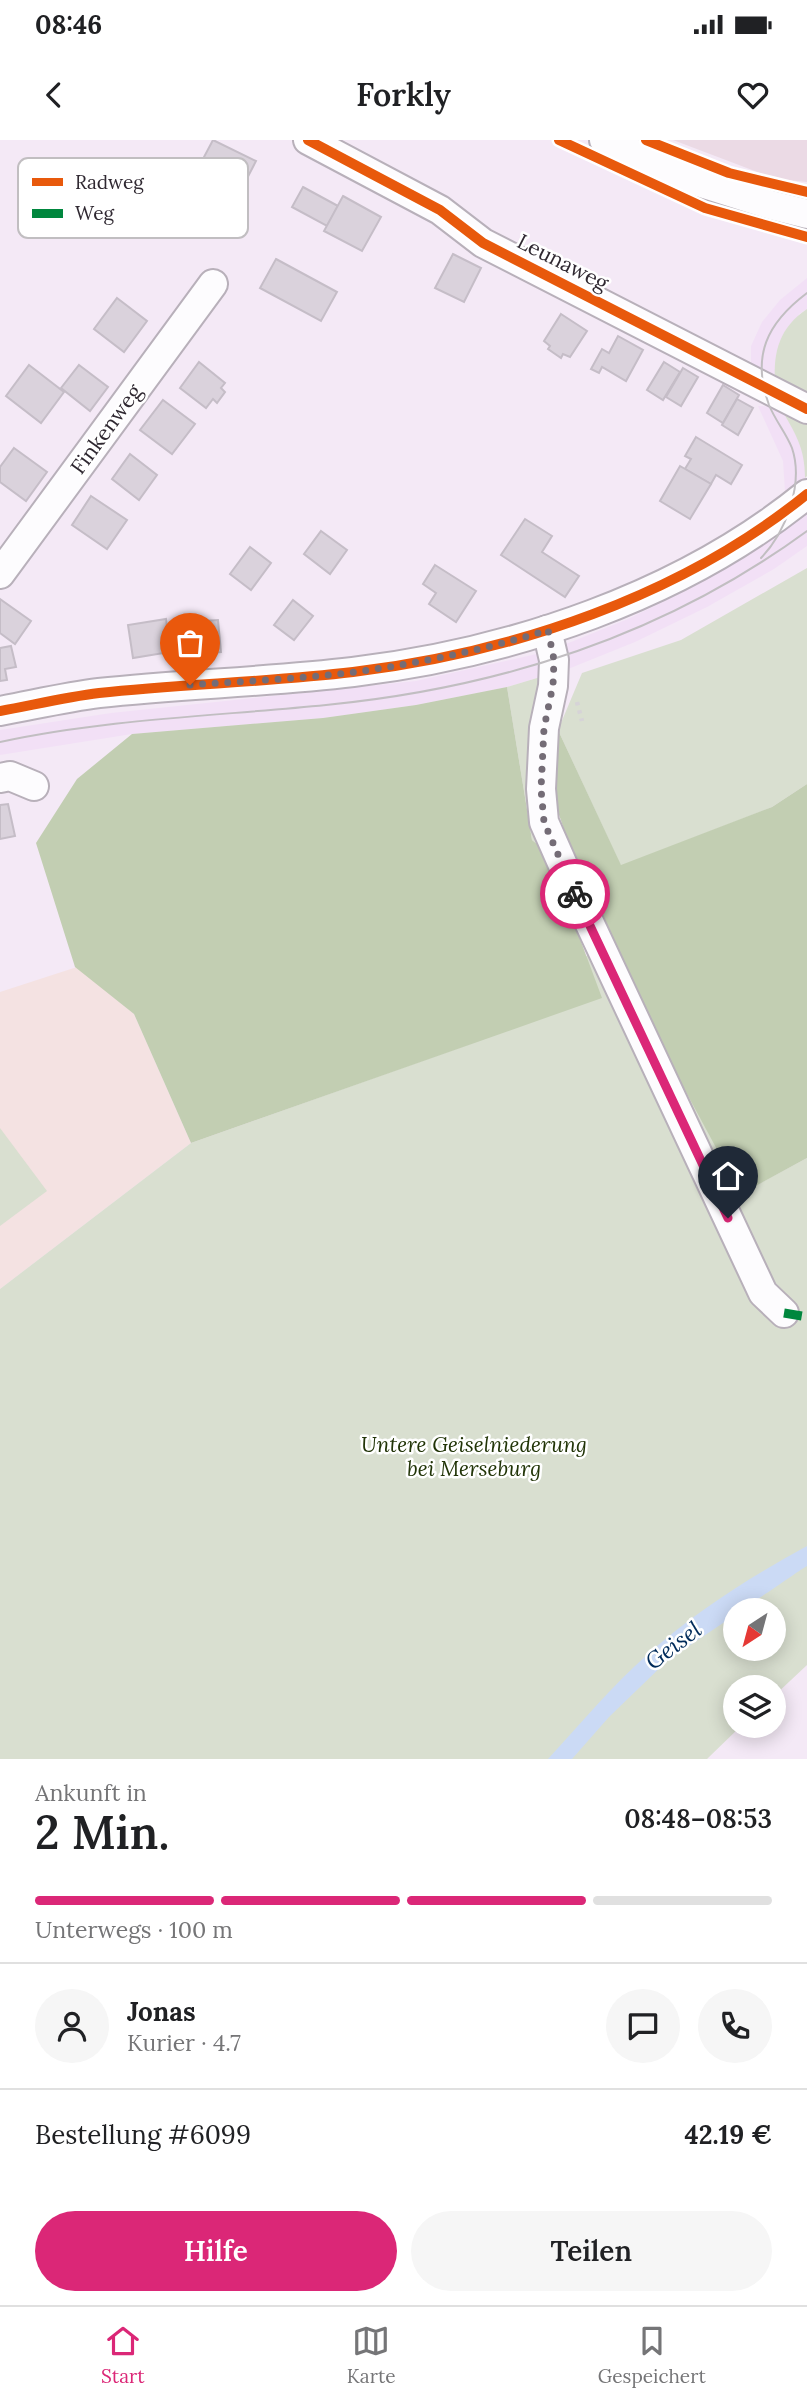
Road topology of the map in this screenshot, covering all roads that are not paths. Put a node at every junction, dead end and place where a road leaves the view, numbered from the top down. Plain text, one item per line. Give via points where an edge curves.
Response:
1 (308, 140) edge
2 (604, 140) edge
3 (807, 214) edge
4 (213, 284) dead end
5 (807, 409) edge
6 (807, 494) edge
7 (0, 574) edge
8 (548, 630) junction
9 (0, 711) edge
10 (0, 778) edge
11 (34, 786) dead end
12 (784, 1313) dead end

1 - 5 street, Leunaweg via 440,210 483,243
2 - 3 street via 698,182
4 - 7 street, Finkenweg
6 - 8 street via 705,563
8 - 9 street via 495,646 353,672 96,693
8 - 12 street via 554,660 544,728 544,822 763,1293
10 - 11 street via 10,776

